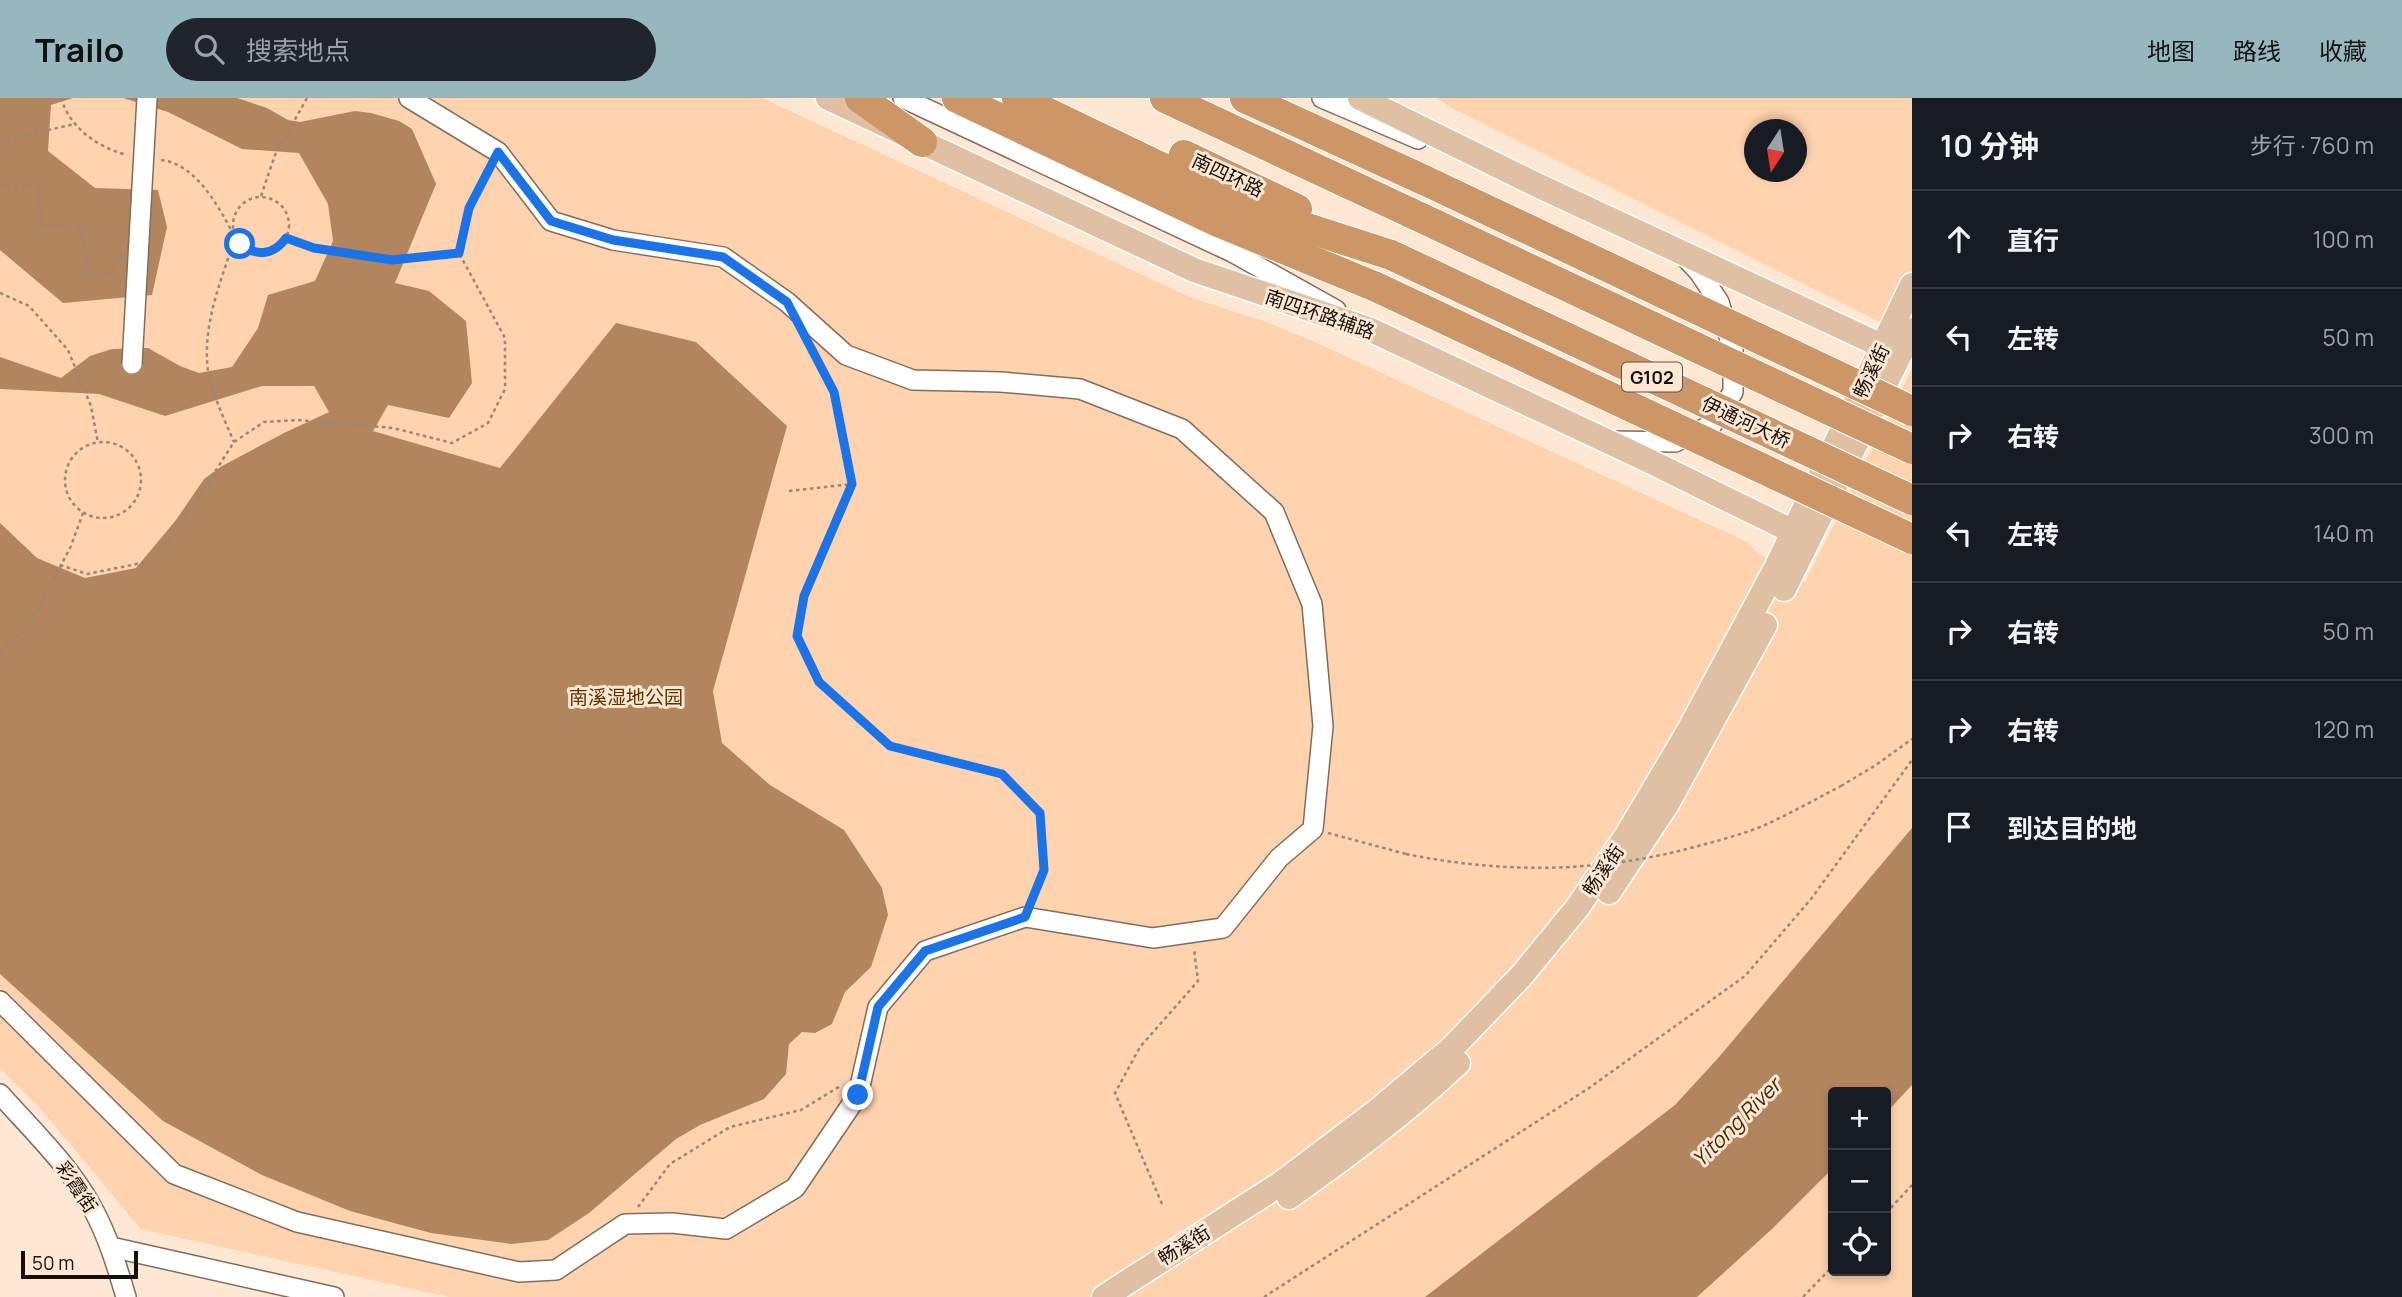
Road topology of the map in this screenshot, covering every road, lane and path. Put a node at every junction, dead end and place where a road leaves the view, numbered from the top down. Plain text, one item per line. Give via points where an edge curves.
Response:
1 (61, 98) edge
2 (147, 98) edge
3 (409, 98) edge
4 (828, 98) edge
5 (860, 98) edge
6 (903, 98) edge
7 (957, 98) edge
8 (1017, 98) edge
9 (1063, 98) edge
10 (1165, 98) edge
11 (1245, 98) edge
12 (1282, 98) edge
13 (1322, 98) edge
14 (1360, 98) edge
15 (306, 99) edge
16 (75, 124) junction
17 (0, 141) edge
18 (922, 142) junction
19 (498, 152) junction
20 (131, 156) dead end
21 (159, 159) dead end
22 (1421, 179) junction
23 (1201, 185) junction
24 (1537, 185) junction
25 (0, 186) edge
26 (261, 197) junction
27 (235, 237) junction
28 (286, 238) junction
29 (1289, 251) junction
30 (1681, 252) junction
31 (459, 253) junction
32 (1391, 255) junction
33 (137, 259) junction
34 (1912, 285) edge
35 (0, 293) edge
36 (1371, 330) junction
37 (1912, 330) edge
38 (811, 347) dead end
39 (1892, 351) junction
40 (132, 363) dead end
41 (1912, 411) edge
42 (1605, 440) junction
43 (234, 442) junction
44 (98, 443) junction
45 (1912, 449) edge
46 (852, 484) junction
47 (789, 491) dead end
48 (1912, 500) edge
49 (83, 513) junction
50 (1802, 536) junction
51 (1912, 539) edge
52 (60, 565) junction
53 (0, 652) edge
54 (1912, 739) edge
55 (1912, 760) edge
56 (1313, 830) junction
57 (1025, 917) junction
58 (1192, 932) junction
59 (0, 1001) edge
60 (863, 1072) junction
61 (0, 1094) edge
62 (1912, 1185) edge
63 (1162, 1205) dead end
64 (1891, 1208) edge
65 (625, 1224) junction
66 (111, 1247) junction
67 (1828, 1271) edge
68 (126, 1297) edge
69 (334, 1297) edge
70 (1104, 1297) edge
71 (1132, 1297) edge
72 (1264, 1297) edge
73 (1802, 1297) edge

1 - 16 path
2 - 33 street, bridge
3 - 19 street
4 - 18 main road, 南四环路辅路
5 - 18 highway
6 - 36 street via 1232,251
7 - 29 highway
8 - 23 highway
9 - 32 highway, 南四环路 / G102
10 - 45 highway, G102, bridge
11 - 22 highway
12 - 22 highway via 1359,136
13 - 24 street
14 - 24 main road
15 - 26 path via 275,155
16 - 17 path
16 - 20 path via 96,143
18 - 36 main road, 南四环路辅路 via 1194,270
19 - 31 path via 469,208
19 - 56 street via 551,221 613,240 723,257 787,302 846,355 913,380 1080,389 1182,429 1274,512 1312,604 1323,726
21 - 27 path via 172,161 209,190
22 - 41 highway, bridge
23 - 29 highway
23 - 32 highway via 1248,209
24 - 30 main road
25 - 33 path via 38,186 41,226 80,227 90,277 112,272 115,257
26 - 27 path via 243,202 237,210
26 - 28 path via 285,210 289,219
27 - 28 path via 256,253 274,250
27 - 43 path via 209,320 206,361
28 - 31 path via 314,248 392,260
29 - 51 highway, bridge via 1376,287
30 - 39 main road
30 - 42 street via 1719,302 1733,350 1732,392 1712,425 1675,442
31 - 43 path via 505,338 505,388 488,423 452,443 393,428 299,420 264,422
32 - 48 highway, 伊通河大桥 / G102, bridge
33 - 40 street, bridge
34 - 39 main road, 畅溪街
35 - 44 path via 29,306 68,350 91,406
36 - 42 main road, 南四环路辅路
37 - 39 main road, 畅溪街
38 - 46 path via 834,392
39 - 50 main road, 畅溪街
42 - 50 main road, 南四环路辅路
43 - 52 path via 175,534 142,563 87,574
44 - 49 path via 78,452 66,472 68,495
44 - 49 path via 124,448 139,469 141,482 138,495 121,514 109,518
46 - 47 path
46 - 57 path via 804,596 797,636 819,682 890,746 1002,774 1040,813 1044,870
49 - 52 path
50 - 70 main road, 畅溪街 via 1628,835 1522,975 1452,1048 1377,1111 1280,1184
50 - 71 main road, 畅溪街 via 1717,714 1661,814 1607,895 1524,997 1416,1102 1360,1147
52 - 53 path via 31,623
54 - 56 path, bridge via 1841,786 1763,826 1653,859 1503,868 1406,854
55 - 72 path via 1811,899 1745,976 1589,1088
56 - 58 street via 1279,858 1223,928
57 - 58 street via 1153,938
57 - 60 street via 925,951 878,1007
58 - 63 path via 1198,981 1140,1047 1115,1093
59 - 65 street via 174,1174 297,1222 519,1272 556,1270
60 - 65 path via 801,1110 730,1127 670,1164
60 - 65 street via 858,1095 795,1188 726,1229
61 - 66 street, 彩霞街 via 62,1164 94,1210
62 - 64 path
66 - 68 street, 彩霞街
66 - 69 street
67 - 73 path

